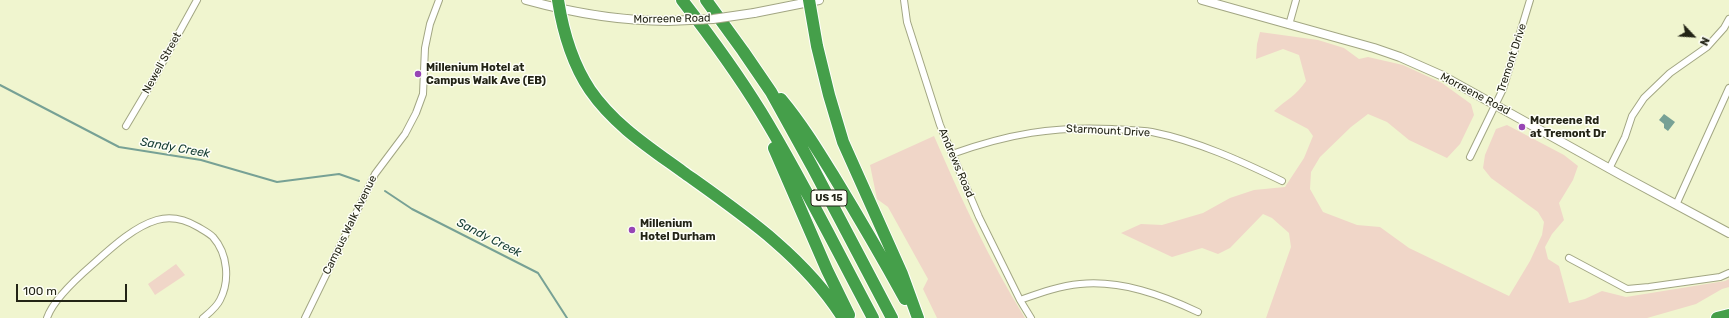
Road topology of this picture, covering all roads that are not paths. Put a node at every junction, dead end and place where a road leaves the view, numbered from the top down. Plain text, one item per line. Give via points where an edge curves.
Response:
1 (197, 0) edge
2 (439, 0) edge
3 (526, 0) edge
4 (682, 0) edge
5 (706, 0) edge
6 (904, 0) edge
7 (1202, 0) edge
8 (1296, 0) edge
9 (1531, 0) edge
10 (813, 1) edge
11 (558, 5) edge
12 (1729, 19) edge
13 (1289, 25) junction
14 (763, 80) junction
15 (1729, 88) edge
16 (1496, 105) junction
17 (761, 111) junction
18 (126, 126) dead end
19 (952, 154) junction
20 (1470, 157) dead end
21 (1609, 169) junction
22 (1282, 181) dead end
23 (1676, 205) junction
24 (1729, 233) edge
25 (1569, 258) dead end
26 (1729, 273) edge
27 (1020, 300) junction
28 (1198, 312) dead end
29 (1729, 316) edge
30 (47, 318) edge
31 (203, 318) edge
32 (305, 318) edge
33 (843, 318) edge
34 (851, 318) edge
35 (873, 318) edge
36 (892, 318) edge
37 (917, 318) edge
38 (1032, 318) edge
39 (1717, 318) edge

1 - 18 street, Newell Street
2 - 32 street, Campus Walk Avenue via 425,48 422,94 416,113 405,134 374,174
3 - 11 street, Morreene Road
4 - 17 highway, US 15 via 726,58
5 - 14 highway, US 15
6 - 19 street, Andrews Road via 907,22 930,98
7 - 13 street, Morreene Road
8 - 13 street
9 - 16 street, Tremont Drive
10 - 11 street, Morreene Road, bridge via 713,19 668,21 626,20
10 - 37 highway via 817,46 843,142 902,274
11 - 33 highway via 563,31 579,70 591,91 611,116 773,239 809,274
12 - 21 street via 1707,47 1670,73 1644,98 1632,116
13 - 16 street, Morreene Road via 1400,57 1443,76
14 - 36 highway, US 15 via 801,145
14 - 37 highway via 797,118 810,137
15 - 23 street
16 - 20 street, Tremont Drive
16 - 21 street, Morreene Road
17 - 34 highway via 769,139
17 - 35 highway, US 15
19 - 22 street, Starmount Drive via 1039,131 1086,128 1138,130 1194,144 1242,162
19 - 27 street, Andrews Road via 979,217
21 - 23 street, Morreene Road
23 - 24 street, Morreene Road
25 - 26 street via 1627,289 1720,277
27 - 28 street via 1063,287 1104,284 1133,288
27 - 38 street, Andrews Road
29 - 39 highway
30 - 31 street via 52,307 72,284 116,244 150,222 164,219 190,222 212,236 220,249 226,268 222,294 216,306

